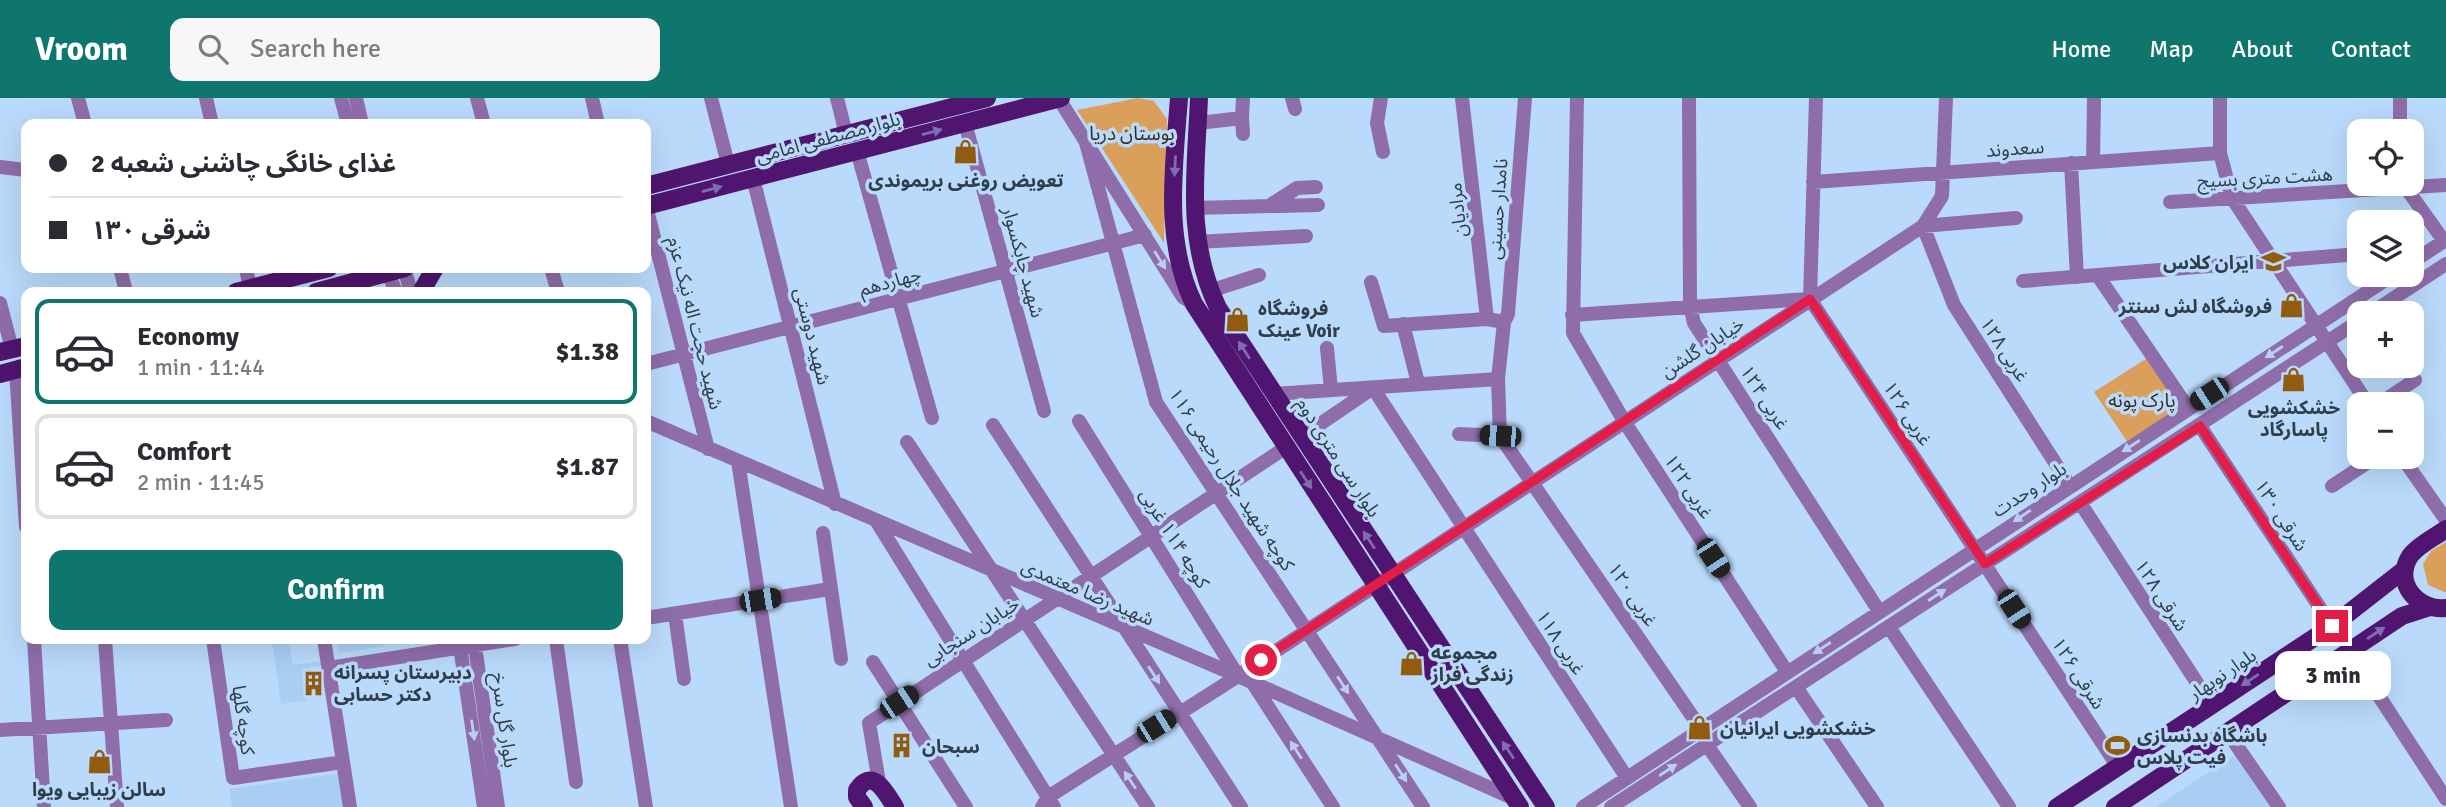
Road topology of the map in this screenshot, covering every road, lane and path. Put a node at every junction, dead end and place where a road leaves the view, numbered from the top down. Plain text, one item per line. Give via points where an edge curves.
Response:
1 (78, 98) edge
2 (206, 98) edge
3 (341, 98) edge
4 (356, 98) edge
5 (477, 98) edge
6 (592, 98) edge
7 (711, 98) edge
8 (836, 98) edge
9 (987, 98) edge
10 (1060, 98) edge
11 (1168, 98) edge
12 (1179, 98) edge
13 (1243, 98) edge
14 (1381, 98) edge
15 (1462, 98) edge
16 (1525, 98) edge
17 (1577, 98) edge
18 (1689, 98) edge
19 (1816, 98) edge
20 (1947, 98) edge
21 (2094, 98) edge
22 (2220, 98) edge
23 (2400, 98) edge
24 (961, 101) edge
25 (1200, 107) edge
26 (1242, 118) junction
27 (84, 119) edge
28 (211, 119) edge
29 (347, 119) edge
30 (361, 119) edge
31 (483, 119) edge
32 (597, 119) edge
33 (2400, 119) edge
34 (1177, 121) junction
35 (965, 123) junction
36 (846, 134) junction
37 (1243, 134) dead end
38 (1085, 139) junction
39 (857, 151) junction
40 (1383, 152) dead end
41 (2220, 153) junction
42 (2093, 162) junction
43 (2071, 163) junction
44 (728, 164) junction
45 (0, 167) edge
46 (21, 169) edge
47 (1944, 173) junction
48 (752, 178) junction
49 (1813, 183) junction
50 (651, 185) edge
51 (2446, 185) edge
52 (2424, 186) edge
53 (1316, 187) dead end
54 (2347, 191) edge
55 (2407, 196) edge
56 (2232, 198) junction
57 (2170, 202) dead end
58 (1272, 204) junction
59 (651, 205) edge
60 (1318, 205) dead end
61 (1194, 208) junction
62 (2016, 218) dead end
63 (651, 225) edge
64 (1923, 226) junction
65 (1145, 235) junction
66 (1306, 236) dead end
67 (1197, 242) junction
68 (1113, 243) junction
69 (2441, 243) edge
70 (2424, 254) edge
71 (2347, 255) edge
72 (2274, 262) junction
73 (2446, 264) edge
74 (1007, 271) junction
75 (290, 273) edge
76 (383, 273) edge
77 (1259, 275) dead end
78 (2077, 276) junction
79 (2098, 276) junction
80 (2023, 281) dead end
81 (1371, 282) dead end
82 (339, 286) junction
83 (251, 287) edge
84 (335, 287) edge
85 (344, 287) edge
86 (2375, 287) edge
87 (1210, 291) junction
88 (898, 299) junction
89 (1810, 299) junction
90 (2389, 301) edge
91 (0, 303) edge
92 (1194, 304) junction
93 (1690, 306) junction
94 (1572, 315) junction
95 (1487, 319) junction
96 (1504, 321) junction
97 (1404, 324) junction
98 (2315, 326) junction
99 (791, 327) junction
100 (2347, 329) edge
101 (2326, 343) junction
102 (1327, 348) dead end
103 (13, 349) edge
104 (685, 354) junction
105 (1718, 359) junction
106 (651, 364) edge
107 (14, 370) edge
108 (1498, 379) junction
109 (2415, 380) dead end
110 (1418, 383) junction
111 (1373, 388) junction
112 (1331, 390) junction
113 (2360, 392) edge
114 (2397, 392) edge
115 (1273, 394) junction
116 (2188, 408) junction
117 (1044, 411) dead end
118 (932, 418) dead end
119 (1079, 421) dead end
120 (1624, 421) junction
121 (651, 423) edge
122 (993, 425) dead end
123 (2200, 426) junction
124 (1459, 433) dead end
125 (1500, 436) junction
126 (1301, 437) junction
127 (907, 442) dead end
128 (1285, 448) junction
129 (708, 449) junction
130 (738, 461) junction
131 (21, 462) edge
132 (2358, 469) edge
133 (2410, 469) edge
134 (1533, 481) junction
135 (2070, 486) junction
136 (2332, 486) dead end
137 (1216, 493) junction
138 (835, 504) junction
139 (2081, 504) junction
140 (2446, 520) edge
141 (877, 522) junction
142 (1464, 528) junction
143 (2446, 529) edge
144 (823, 533) dead end
145 (1152, 536) junction
146 (1975, 548) junction
147 (1985, 564) junction
148 (2405, 569) junction
149 (990, 571) junction
150 (1391, 574) junction
151 (1091, 575) junction
152 (1375, 585) junction
153 (830, 589) junction
154 (760, 600) junction
155 (1056, 600) junction
156 (2438, 608) edge
157 (1879, 611) junction
158 (675, 614) junction
159 (651, 617) edge
160 (1024, 619) junction
161 (1889, 626) junction
162 (2332, 626) junction
163 (1124, 629) junction
164 (1306, 630) junction
165 (34, 644) edge
166 (106, 644) edge
167 (214, 644) edge
168 (325, 644) edge
169 (456, 644) edge
170 (467, 644) edge
171 (467, 644) edge
172 (557, 644) edge
173 (622, 644) edge
174 (2349, 650) junction
175 (841, 659) dead end
176 (963, 660) junction
177 (873, 662) dead end
178 (329, 668) junction
179 (1787, 672) junction
180 (1238, 676) junction
181 (684, 679) dead end
182 (1253, 684) junction
183 (1796, 687) junction
184 (899, 702) junction
185 (2212, 706) junction
186 (1178, 713) junction
187 (166, 720) dead end
188 (112, 723) junction
189 (40, 728) junction
190 (1701, 729) junction
191 (0, 730) edge
192 (2228, 733) junction
193 (1379, 740) junction
194 (1707, 745) junction
195 (1112, 754) junction
196 (343, 762) junction
197 (2118, 767) junction
198 (1627, 778) junction
199 (576, 782) dead end
200 (879, 782) junction
201 (1631, 794) junction
202 (2446, 799) edge
203 (860, 802) edge
204 (1518, 803) edge
205 (1048, 804) edge
206 (44, 807) edge
207 (117, 807) edge
208 (350, 807) edge
209 (484, 807) edge
210 (498, 807) edge
211 (646, 807) edge
212 (791, 807) edge
213 (895, 807) edge
214 (966, 807) edge
215 (1148, 807) edge
216 (1241, 807) edge
217 (1333, 807) edge
218 (1423, 807) edge
219 (1546, 807) edge
220 (1583, 807) edge
221 (1611, 807) edge
222 (1641, 807) edge
223 (1750, 807) edge
224 (1877, 807) edge
225 (2009, 807) edge
226 (2057, 807) edge
227 (2115, 807) edge
228 (2279, 807) edge

1 - 27 street
2 - 28 street
3 - 29 street
4 - 30 street
5 - 31 street
6 - 32 street
7 - 44 street
8 - 36 street
9 - 24 main road, بلوار مصطفی امامی
10 - 35 main road, بلوار مصطفی امامی
10 - 38 street
11 - 34 main road
12 - 34 main road, بلوار سی متری دوم
13 - 26 street
14 - 40 street via 1377,123
15 - 95 street, مرادیان
16 - 96 street, نامدار حسینی
17 - 94 street, ۱۲۲ غربی
18 - 93 street, ۱۲۴ غربی
19 - 49 street
20 - 47 street, خیابان گلشن
21 - 42 street
22 - 41 street
23 - 33 street
24 - 36 main road, بلوار مصطفی امامی
25 - 26 street
25 - 61 main road, بلوار سی متری دوم
26 - 37 street
34 -> 92 main road, بلوار سی متری دوم via 1174,239 1181,277
39 -> 35 main road, بلوار مصطفی امامی
35 - 74 street, شهید چابکسوار
36 - 44 main road, بلوار مصطفی امامی
38 - 65 street
38 - 68 street, کوچه شهید جلال رحیمی ۱۱۶
39 - 48 main road, بلوار مصطفی امامی
39 - 88 street
41 - 42 street, سعدوند
41 - 56 street
42 - 43 street, سعدوند
43 - 47 street, سعدوند
43 - 78 street
44 - 50 main road, بلوار مصطفی امامی
45 - 46 street
47 - 49 street, سعدوند
47 - 64 street, خیابان گلشن via 1942,196
59 -> 48 main road, بلوار مصطفی امامی
48 - 99 street, شهید دوستی
49 - 89 street
51 - 52 street, هشت متری بسیج
53 - 58 street via 1297,188
54 - 56 street, هشت متری بسیج
55 - 69 street
56 - 57 street, هشت متری بسیج
56 - 72 street
58 - 60 street
58 - 61 street
61 - 67 main road, بلوار سی متری دوم
62 - 64 street
63 - 104 street, شهید حجت اله نیک عزم
64 - 89 street, خیابان گلشن
64 - 135 street, ۱۲۸ غربی via 1954,305
65 - 68 street, چهاردهم
65 -> 92 street via 1183,297
66 - 67 street
67 - 87 main road, بلوار سی متری دوم
68 - 74 street, چهاردهم
68 - 137 street, کوچه شهید جلال رحیمی ۱۱۶ via 1156,402
69 - 70 street
71 - 72 street
72 - 79 street
72 - 98 street
73 - 90 street
74 - 88 street, چهاردهم
74 - 117 street, شهید چابکسوار
75 - 83 main road
76 - 82 main road
77 - 87 street
78 - 79 street
78 - 80 street
79 - 116 street
81 - 97 street via 1384,326
82 - 84 main road
82 - 85 main road
86 - 98 street, بلوار وحدت
115 -> 87 main road, بلوار سی متری دوم
88 - 99 street, چهاردهم
88 - 118 street
89 - 93 street
89 - 105 street, خیابان گلشن
89 - 146 street, ۱۲۶ غربی
91 - 103 street
92 - 128 main road, بلوار سی متری دوم
93 - 94 street
93 - 105 street, ۱۲۴ غربی via 1694,324
94 - 120 street, ۱۲۲ غربی via 1573,333
95 - 96 street
95 - 97 street
96 - 108 street, نامدار حسینی
97 - 110 street
98 - 101 street
98 -> 116 street, بلوار وحدت
99 - 104 street, چهاردهم
99 - 138 street, شهید دوستی
100 - 101 street, بلوار وحدت
101 - 113 street
101 - 123 street, بلوار وحدت
102 - 112 street
104 - 106 street, چهاردهم
104 - 129 street, شهید حجت اله نیک عزم
105 - 120 street, خیابان گلشن
105 - 157 street, ۱۲۴ غربی
107 - 131 street
108 - 110 street
108 - 125 street, نامدار حسینی
109 - 114 street
110 - 111 street
111 - 112 street
111 - 126 street
111 - 142 street, ۱۱۸ غربی
112 - 115 street
115 - 126 main road, بلوار سی متری دوم
116 -> 135 street, بلوار وحدت
119 - 145 street, کوچه ۱۱۴ غربی
120 - 134 street, خیابان گلشن
120 - 179 street, ۱۲۲ غربی
121 - 129 street, شهید رضا معتمدی
122 - 151 street
123 - 139 street, بلوار وحدت
123 - 162 street, ۱۳۰ شرقی
124 - 125 street
125 - 134 street, ۱۲۰ غربی
150 -> 126 main road, بلوار سی متری دوم
127 - 149 street
128 - 137 street, خیابان سنجابی
128 -> 152 main road, بلوار سی متری دوم
129 - 130 street, شهید رضا معتمدی
130 - 138 street, شهید رضا معتمدی
130 - 154 street
132 - 136 street
133 - 140 street
134 - 142 street, خیابان گلشن
134 - 190 street, ۱۲۰ غربی
135 -> 146 street, بلوار وحدت
137 - 145 street, خیابان سنجابی
137 - 164 street, کوچه شهید جلال رحیمی ۱۱۶
138 - 141 street, شهید رضا معتمدی
139 - 147 street, بلوار وحدت
139 - 185 street, ۱۲۸ شرقی
141 - 149 street, شهید رضا معتمدی
141 - 176 street
142 - 150 street, خیابان گلشن
142 - 198 street, ۱۱۸ غربی
143 - 148 main road, بلوار نوبهار via 2415,550
144 - 153 street
145 - 151 street, خیابان سنجابی
145 - 180 street, کوچه ۱۱۴ غربی
146 - 147 street, ۱۲۶ غربی
146 - 157 street, بلوار وحدت
161 -> 147 street, بلوار وحدت
147 - 197 street, ۱۲۶ شرقی
148 - 156 main road via 2409,590 2418,601
148 - 162 main road, بلوار نوبهار
149 - 155 street, شهید رضا معتمدی
149 - 160 street
150 - 152 street, خیابان گلشن
219 -> 150 main road, بلوار سی متری دوم
151 - 155 street, خیابان سنجابی
151 - 163 street
152 - 164 street, خیابان گلشن
152 - 204 main road, بلوار سی متری دوم
153 - 154 street
153 - 175 street
154 - 158 street
154 - 212 street
155 - 160 street, خیابان سنجابی
155 - 163 street, شهید رضا معتمدی
174 -> 156 main road via 2402,616
157 -> 179 street, بلوار وحدت
158 - 159 street
158 - 181 street
160 - 176 street, خیابان سنجابی
160 - 195 street
161 - 183 street, بلوار وحدت
161 - 225 street
162 -> 185 main road, بلوار نوبهار
163 - 180 street, شهید رضا معتمدی
163 -> 186 street
164 - 180 street, خیابان گلشن
164 -> 193 street, کوچه شهید جلال رحیمی ۱۱۶
165 - 189 street
166 - 188 street
167 - 196 street, کوچه گلها via 233,778
168 - 178 street
169 - 178 street
170 -> 209 street, بلوار گل سرخ
171 - 210 street, بلوار گل سرخ
172 - 199 street
173 - 211 street
174 - 192 main road
174 - 202 street
176 - 184 street, خیابان سنجابی
176 - 205 street
177 - 184 street
178 - 196 street
179 - 190 street, بلوار وحدت
180 - 182 street, شهید رضا معتمدی
180 - 186 street, خیابان گلشن
182 - 193 street, شهید رضا معتمدی
217 -> 182 street
183 - 194 street, بلوار وحدت
183 - 224 street
184 - 200 street, خیابان سنجابی via 869,723
184 - 214 street
185 - 197 main road, بلوار نوبهار
186 - 195 street, خیابان گلشن
186 - 216 street
187 - 188 street
188 - 189 street
188 - 207 street
189 - 191 street
189 - 206 street
190 - 198 street, بلوار وحدت
192 - 227 main road
192 - 228 street
193 - 204 street, شهید رضا معتمدی
193 -> 218 street, کوچه شهید جلال رحیمی ۱۱۶
201 -> 194 street, بلوار وحدت
194 - 223 street
195 - 205 street, خیابان گلشن
215 -> 195 street
196 - 208 street
197 - 226 main road, بلوار نوبهار
198 - 220 street, بلوار وحدت
200 - 203 main road via 863,783 857,790
200 - 213 main road
201 - 221 street, بلوار وحدت
201 - 222 street

